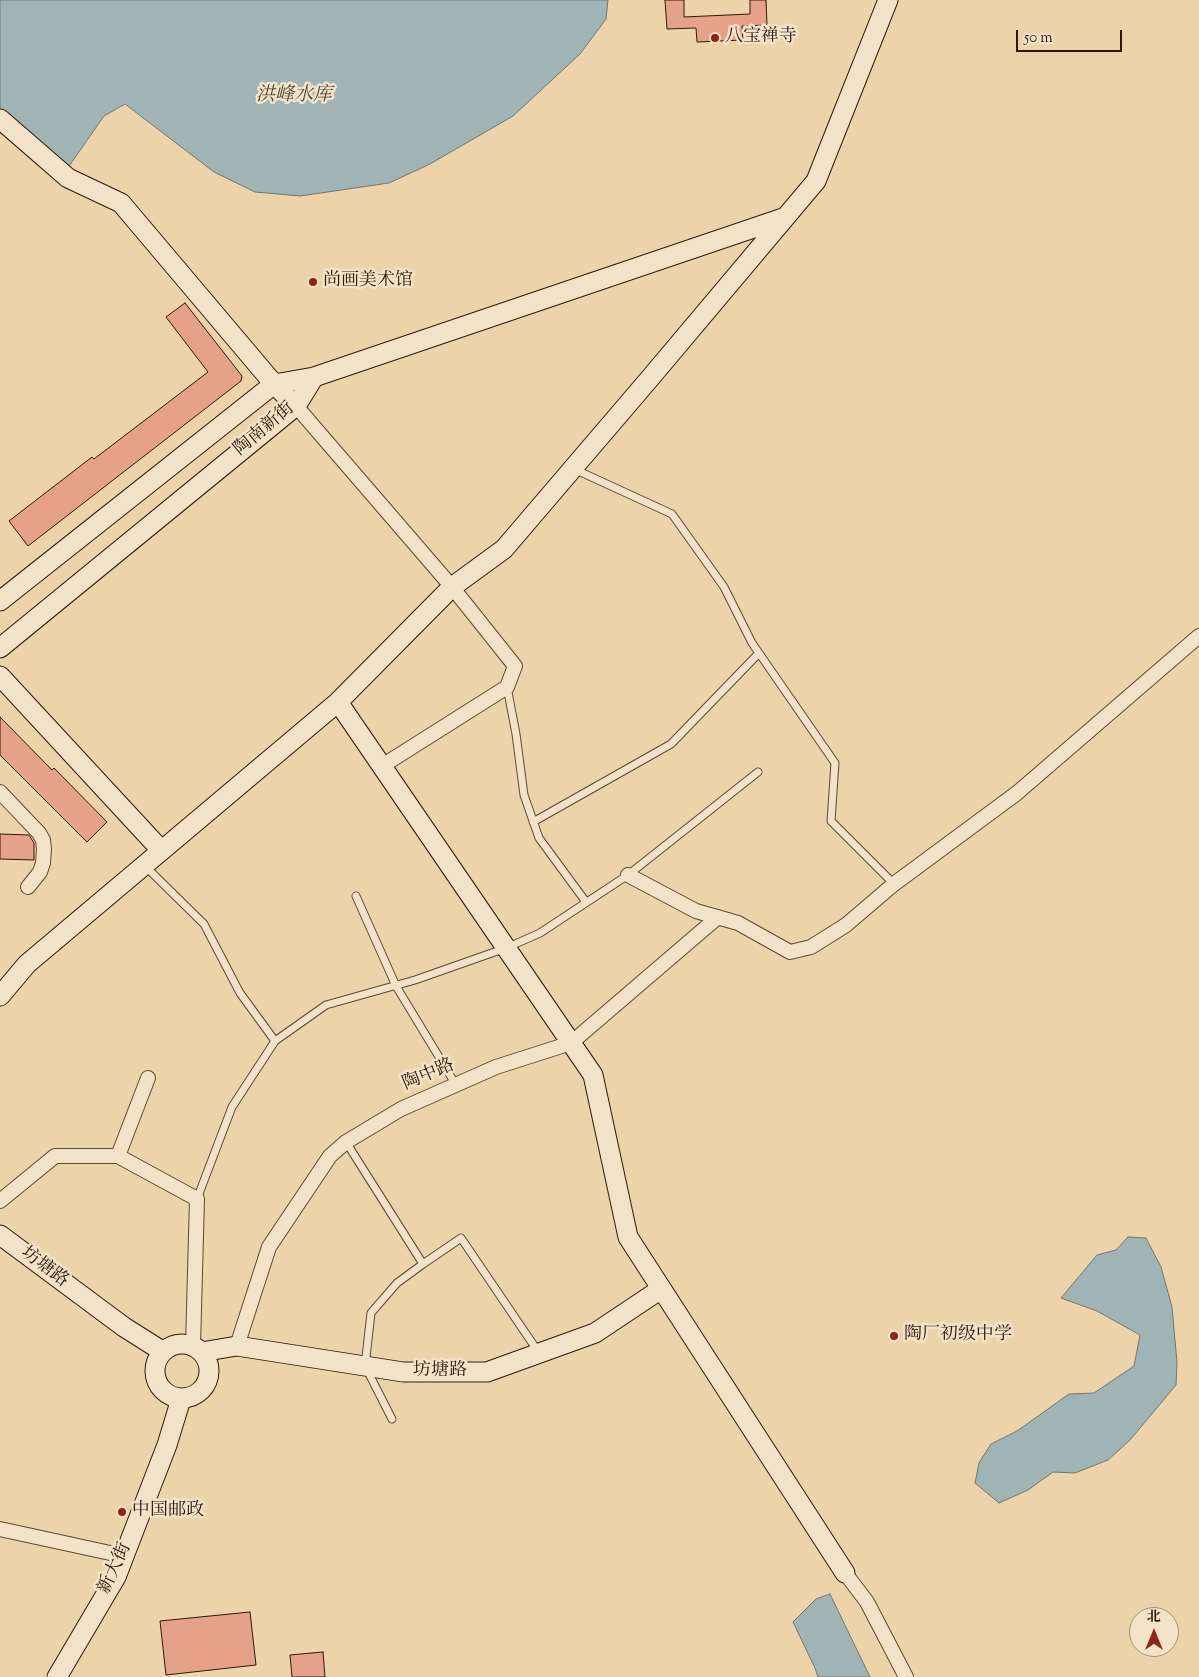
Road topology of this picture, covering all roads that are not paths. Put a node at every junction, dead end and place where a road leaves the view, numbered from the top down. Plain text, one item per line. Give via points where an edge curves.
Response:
1 (888, 0) edge
2 (0, 119) edge
3 (784, 218) junction
4 (314, 377) junction
5 (274, 384) junction
6 (296, 406) junction
7 (573, 469) junction
8 (452, 587) junction
9 (0, 601) edge
10 (1199, 636) edge
11 (0, 648) edge
12 (760, 653) junction
13 (0, 676) edge
14 (507, 687) junction
15 (338, 702) junction
16 (382, 766) junction
17 (758, 772) dead end
18 (0, 792) edge
19 (533, 822) junction
20 (161, 850) junction
21 (144, 865) junction
22 (628, 875) junction
23 (894, 884) junction
24 (28, 887) dead end
25 (356, 896) dead end
26 (586, 902) junction
27 (718, 917) junction
28 (506, 948) junction
29 (396, 986) junction
30 (0, 996) edge
31 (275, 1041) junction
32 (571, 1043) junction
33 (148, 1078) dead end
34 (456, 1085) junction
35 (346, 1142) junction
36 (118, 1156) junction
37 (197, 1199) junction
38 (0, 1201) edge
39 (0, 1235) edge
40 (423, 1264) junction
41 (662, 1289) junction
42 (237, 1346) junction
43 (197, 1349) junction
44 (162, 1352) junction
45 (539, 1353) junction
46 (365, 1366) junction
47 (181, 1399) junction
48 (392, 1420) dead end
49 (0, 1529) edge
50 (124, 1556) junction
51 (845, 1573) joint
52 (57, 1677) edge
53 (906, 1677) edge

1 - 3 street via 816,181
2 - 5 street via 68,178 121,202
3 - 4 street
3 - 7 street
4 - 5 street, 陶南新街
4 - 6 street, 陶南新街
5 - 6 street
5 - 9 street, 陶南新街
6 - 8 street
6 - 11 street, 陶南新街
7 - 8 street via 504,549
7 - 12 lane via 672,514 724,587
8 - 14 street via 515,666
8 - 15 street
10 - 23 street via 1017,793
12 - 19 lane via 671,744
12 - 23 lane via 835,763 831,820
13 - 20 street
14 - 16 street
14 - 19 lane via 524,795
15 - 16 street
15 - 20 street
16 - 28 street
17 - 22 lane
18 - 24 street via 43,840 43,863
19 - 26 lane via 539,838
20 - 21 street
21 - 30 street via 27,964
21 - 31 lane via 204,924 240,993
22 - 26 lane
22 - 27 street via 696,911
23 - 27 street via 846,925 811,947 790,952 738,923
25 - 29 lane
26 - 28 lane via 540,933
27 - 32 street, 陶中路
28 - 29 lane
28 - 32 street
29 - 31 lane via 326,1005
29 - 34 lane
31 - 37 lane via 232,1107
32 - 34 street, 陶中路
32 - 41 street via 593,1075 628,1237
33 - 36 street
34 - 35 street, 陶中路 via 401,1109
35 - 40 lane
35 - 42 street, 陶中路 via 330,1156 269,1247
36 - 37 street
36 - 38 street via 55,1156
37 - 43 street
39 - 44 street, 坊塘路
40 - 45 lane via 461,1238
40 - 46 lane via 397,1283 371,1313
41 - 45 street, 坊塘路 via 595,1333
41 - 51 street
42 - 43 street, 坊塘路
42 - 46 street, 坊塘路
43 - 44 street via 182,1344
43 - 47 street via 207,1361 207,1382 192,1397
44 - 47 street via 156,1360 156,1381 170,1396
45 - 46 street, 坊塘路 via 487,1372 403,1372
46 - 48 lane
47 - 50 street, 新大街 via 167,1445
49 - 50 street
50 - 52 street, 新大街 via 116,1577
51 - 53 street via 867,1602

